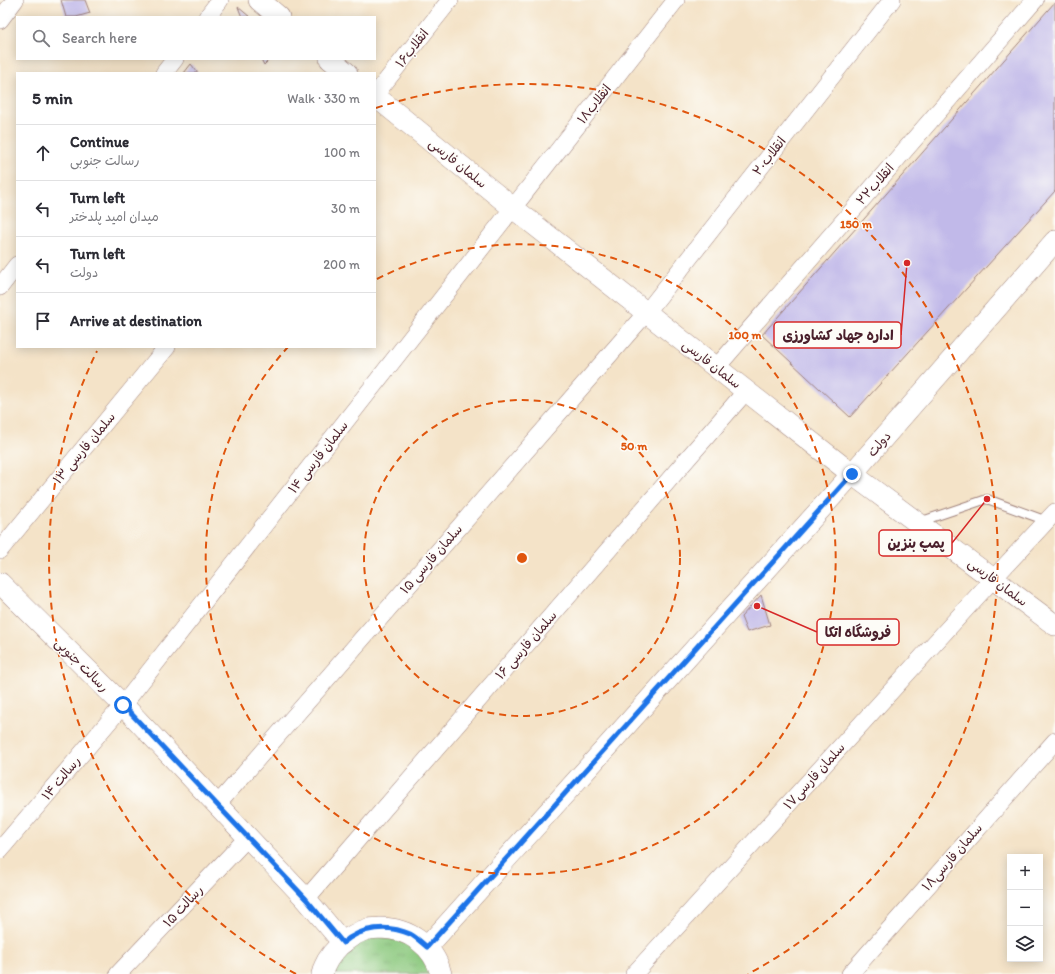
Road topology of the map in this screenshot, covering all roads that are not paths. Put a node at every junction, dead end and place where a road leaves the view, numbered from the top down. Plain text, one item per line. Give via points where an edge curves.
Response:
1 (15, 0) edge
2 (220, 0) edge
3 (259, 0) edge
4 (450, 0) edge
5 (676, 0) edge
6 (892, 0) edge
7 (1035, 0) edge
8 (208, 16) edge
9 (278, 16) edge
10 (0, 20) edge
11 (174, 60) edge
12 (331, 60) edge
13 (165, 72) edge
14 (347, 72) edge
15 (376, 94) edge
16 (376, 96) edge
17 (513, 208) junction
18 (1055, 241) edge
19 (16, 266) edge
20 (0, 287) edge
21 (646, 313) junction
22 (166, 348) edge
23 (716, 368) junction
24 (746, 391) junction
25 (852, 474) junction
26 (1051, 516) edge
27 (917, 522) junction
28 (0, 550) edge
29 (993, 578) junction
30 (0, 583) edge
31 (1055, 625) edge
32 (123, 705) junction
33 (1055, 741) edge
34 (217, 805) junction
35 (248, 837) junction
36 (0, 850) edge
37 (306, 899) junction
38 (343, 943) junction
39 (427, 947) junction
40 (118, 974) edge
41 (322, 974) edge
42 (441, 974) edge
43 (634, 974) edge
44 (850, 974) edge

1 - 10 street
2 - 8 street
3 - 9 street
4 - 15 street, انقلاب۱۶
5 - 17 street, انقلاب۱۸
6 - 21 street, انقلاب۲۰
7 - 23 street, انقلاب۲۲
11 - 13 street
12 - 14 street
16 - 17 street, سلمان فارسی
17 - 21 street, سلمان فارسی
17 - 32 street, سلمان فارسی ۱۴
18 - 25 street, دولت
19 - 20 street
21 - 23 street, سلمان فارسی
21 - 34 street, سلمان فارسی ۱۵
22 - 28 street, سلمان فارسی ۱۳
23 - 24 street, سلمان فارسی
24 - 25 street, سلمان فارسی
24 - 37 street, سلمان فارسی ۱۶
25 - 27 street, سلمان فارسی
25 - 39 street, دولت
26 - 27 lane via 987,499
26 - 29 street, سلمان فارسی۱۷
27 - 29 street, سلمان فارسی
29 - 31 street, سلمان فارسی
29 - 43 street, سلمان فارسی۱۷
30 - 32 street, رسالت جنوبی
32 - 34 street, رسالت جنوبی
32 - 36 street, رسالت ۱۴
33 - 44 street, سلمان فارسی۱۸
34 - 35 street, رسالت جنوبی
35 - 37 street, رسالت جنوبی
35 - 40 street, رسالت ۱۵
37 - 38 street, رسالت جنوبی
38 - 39 street via 349,937 369,929 390,928 410,934
38 - 41 street via 334,951
39 - 42 street via 438,963

